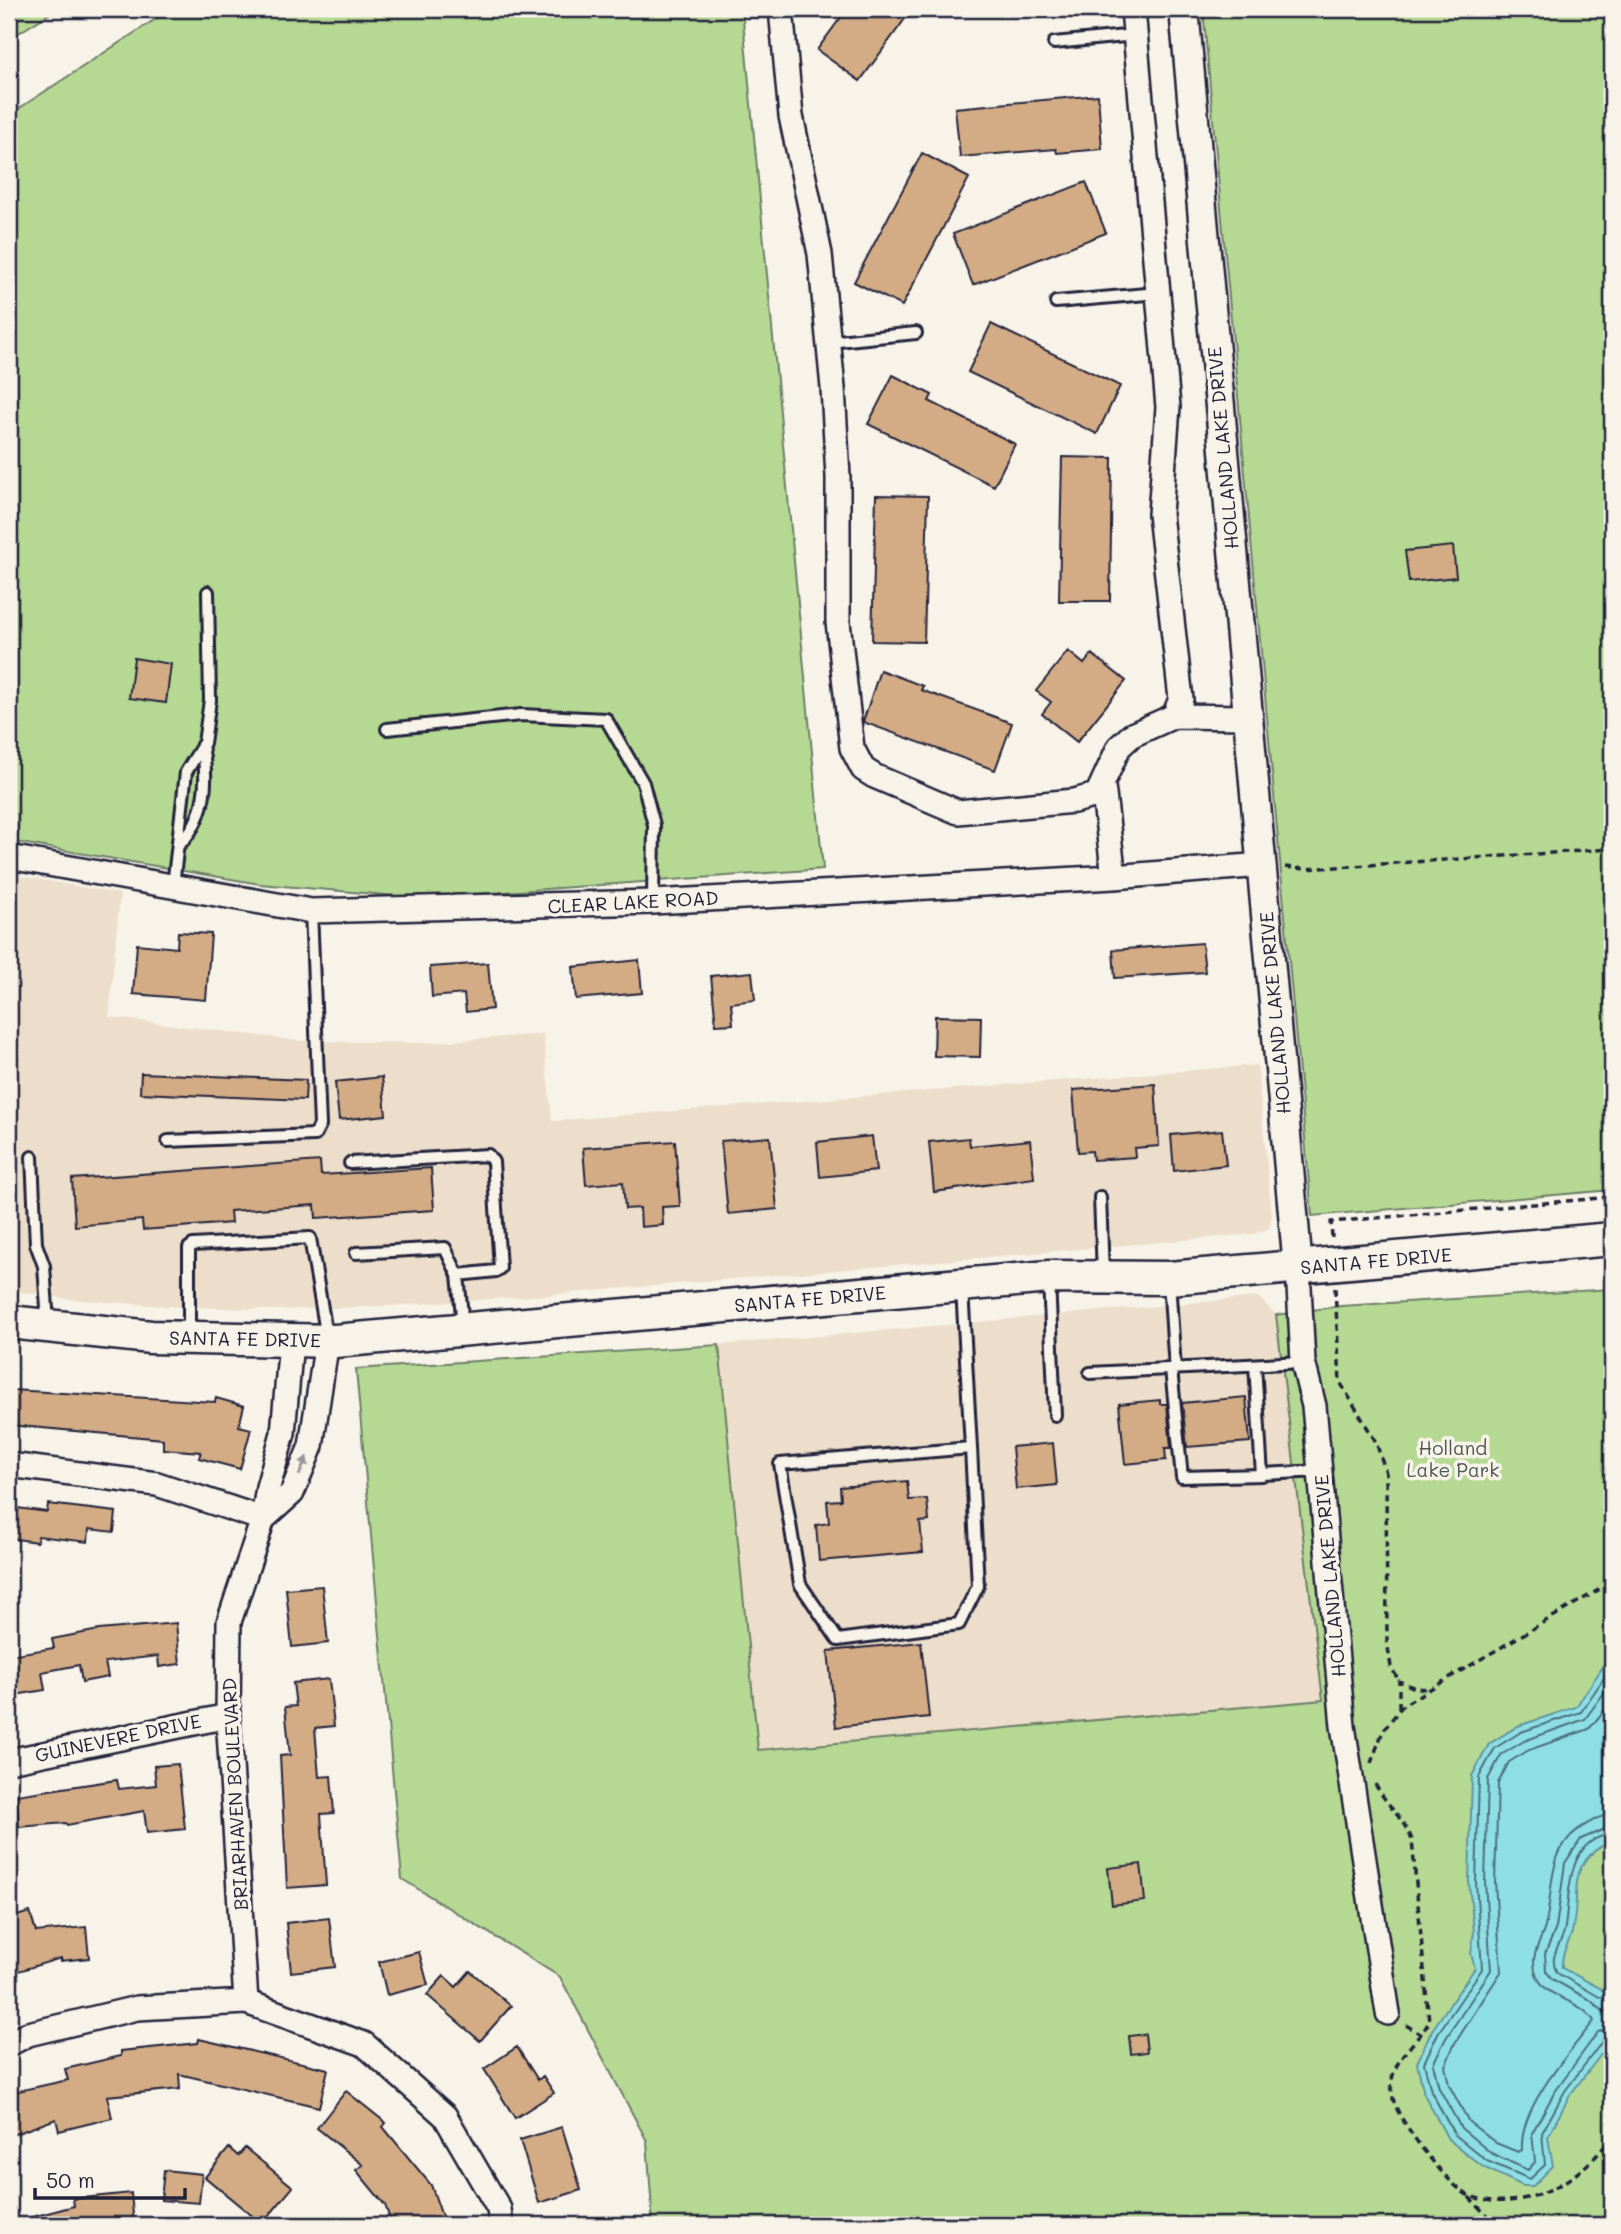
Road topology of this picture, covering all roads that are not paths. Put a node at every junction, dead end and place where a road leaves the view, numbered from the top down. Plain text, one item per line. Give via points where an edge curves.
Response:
1 (781, 9) edge
2 (1133, 9) edge
3 (1184, 9) edge
4 (1135, 36) junction
5 (1054, 43) dead end
6 (1158, 293) junction
7 (1056, 302) dead end
8 (916, 333) dead end
9 (828, 342) junction
10 (208, 593) dead end
11 (1174, 716) junction
12 (1247, 717) junction
13 (387, 729) dead end
14 (202, 746) junction
15 (1103, 786) junction
16 (178, 846) junction
17 (9, 857) edge
18 (1262, 864) junction
19 (1114, 877) junction
20 (173, 886) junction
21 (653, 902) junction
22 (310, 911) junction
23 (168, 1141) dead end
24 (32, 1157) dead end
25 (350, 1163) dead end
26 (1100, 1197) dead end
27 (1612, 1239) edge
28 (356, 1253) dead end
29 (1298, 1268) junction
30 (458, 1275) junction
31 (1049, 1277) junction
32 (1103, 1277) junction
33 (1169, 1278) junction
34 (962, 1285) junction
35 (9, 1322) edge
36 (48, 1326) junction
37 (463, 1329) junction
38 (189, 1338) junction
39 (292, 1341) junction
40 (327, 1341) junction
41 (1303, 1362) junction
42 (1255, 1365) junction
43 (1173, 1369) junction
44 (1090, 1373) dead end
45 (1055, 1415) dead end
46 (971, 1448) junction
47 (9, 1465) edge
48 (1320, 1471) junction
49 (1263, 1474) junction
50 (263, 1519) junction
51 (228, 1716) junction
52 (9, 1761) edge
53 (246, 2002) junction
54 (1388, 2014) dead end
55 (9, 2043) edge
56 (501, 2225) edge

1 - 9 street via 791,116 820,254
2 - 4 street
3 - 12 street, HOLLAND LAKE DRIVE
4 - 5 lane
4 - 6 street
6 - 7 lane
6 - 11 street via 1168,407 1160,514 1181,699
8 - 9 lane
9 - 15 street via 838,477 838,622 856,760 874,776 958,812 1088,799
10 - 14 lane via 210,700
11 - 12 street
11 - 15 street via 1132,735 1119,747
12 - 18 street, HOLLAND LAKE DRIVE
13 - 21 lane via 521,715 606,719 643,783 654,825
14 - 16 lane via 186,772
14 - 16 lane via 208,774 198,820
15 - 19 street
16 - 20 lane
17 - 20 street, CLEAR LAKE ROAD
18 - 19 street, CLEAR LAKE ROAD
18 - 29 street, HOLLAND LAKE DRIVE
19 - 21 street, CLEAR LAKE ROAD
20 - 22 street, CLEAR LAKE ROAD
21 - 22 street, CLEAR LAKE ROAD
22 - 23 lane via 320,1125 315,1135
24 - 36 lane via 36,1244 44,1266
25 - 30 lane via 488,1155 493,1162 500,1268
26 - 32 lane
27 - 29 main road, SANTA FE DRIVE
28 - 30 lane via 445,1248
29 - 33 main road, SANTA FE DRIVE
29 - 41 street, HOLLAND LAKE DRIVE
30 - 37 lane
31 - 32 main road, SANTA FE DRIVE
31 - 34 main road, SANTA FE DRIVE
31 - 45 lane
32 - 33 main road, SANTA FE DRIVE
33 - 43 lane
34 - 37 main road, SANTA FE DRIVE
34 - 46 lane
35 - 36 main road, SANTA FE DRIVE
36 - 38 main road, SANTA FE DRIVE
37 - 40 main road, SANTA FE DRIVE
38 - 39 main road, SANTA FE DRIVE
38 - 40 lane via 189,1248 310,1238
39 - 40 main road, SANTA FE DRIVE
39 - 50 street, BRIARHAVEN BOULEVARD via 283,1433
50 -> 40 street via 292,1493 311,1446
41 - 42 lane
41 - 48 street, HOLLAND LAKE DRIVE via 1314,1406
42 - 43 lane
42 - 49 lane
43 - 44 lane
43 - 49 lane via 1182,1477
46 - 46 lane via 780,1464 800,1584 838,1640 959,1623 978,1586
47 - 50 street via 157,1484
48 - 49 lane
48 - 54 street, HOLLAND LAKE DRIVE via 1343,1726
50 - 51 street, BRIARHAVEN BOULEVARD via 229,1622
51 - 52 street, GUINEVERE DRIVE
51 - 53 street, BRIARHAVEN BOULEVARD
53 - 55 street via 137,2008 28,2034
53 - 56 street via 364,2044 445,2116 499,2209

